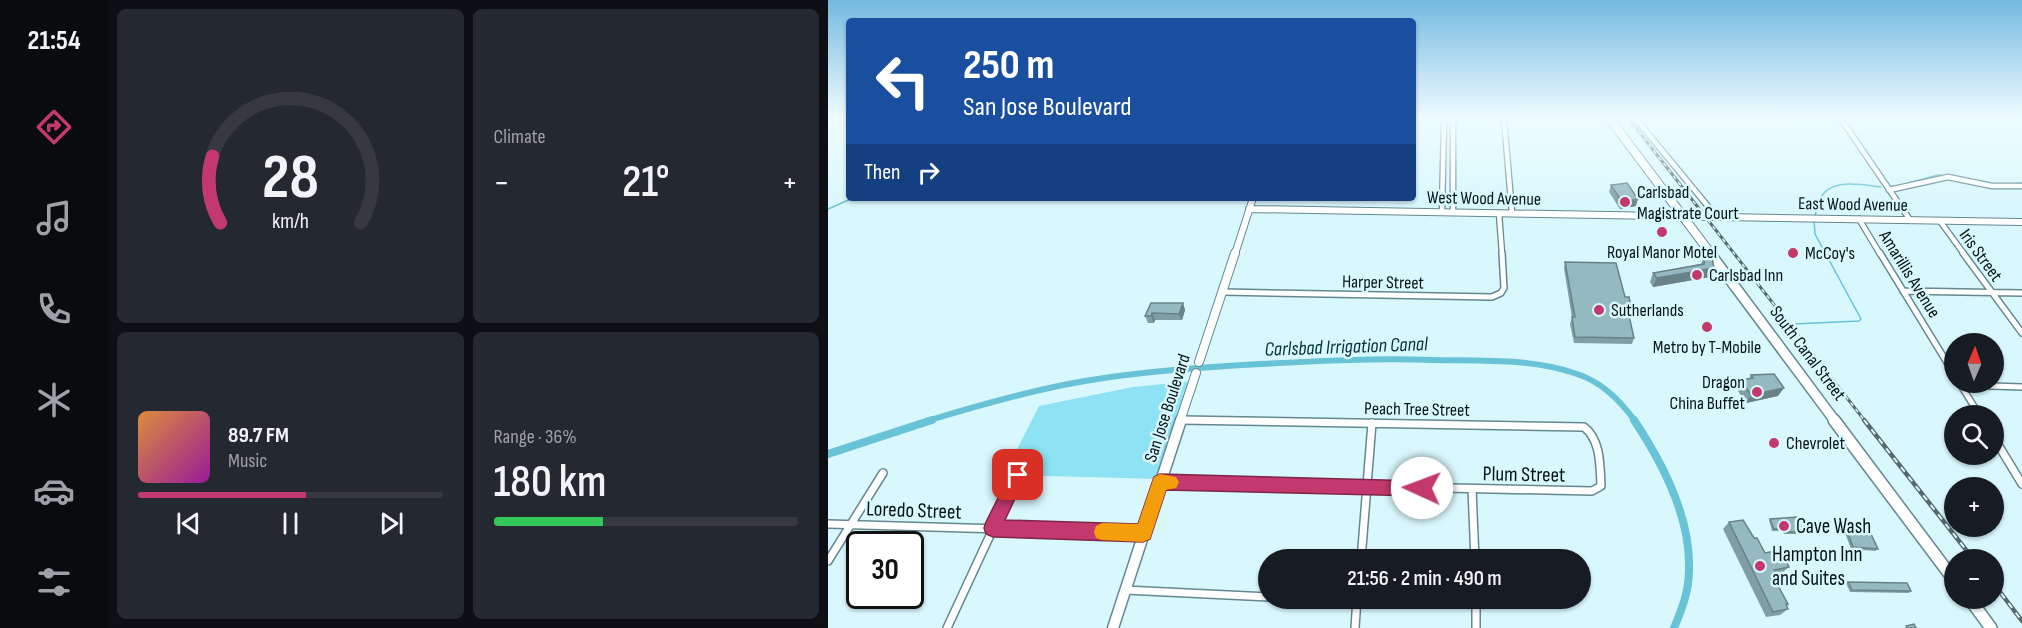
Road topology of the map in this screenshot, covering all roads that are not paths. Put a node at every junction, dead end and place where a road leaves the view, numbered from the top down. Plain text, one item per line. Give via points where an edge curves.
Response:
1 (1443, 148) edge
2 (1454, 148) edge
3 (1506, 148) edge
4 (1632, 148) edge
5 (1660, 148) edge
6 (1861, 148) edge
7 (2022, 186) edge
8 (1889, 190) junction
9 (1251, 201) edge
10 (1249, 209) junction
11 (1442, 212) junction
12 (1453, 212) junction
13 (1499, 213) junction
14 (1512, 213) junction
15 (1683, 216) junction
16 (1716, 216) junction
17 (1859, 219) junction
18 (1910, 220) junction
19 (1940, 221) junction
20 (2022, 222) edge
21 (1903, 291) junction
22 (1222, 292) junction
23 (1992, 292) junction
24 (2022, 293) edge
25 (2022, 333) edge
26 (1944, 358) edge
27 (1199, 362) joint
28 (1196, 373) joint
29 (2004, 386) edge
30 (2022, 387) edge
31 (1181, 420) junction
32 (1372, 423) junction
33 (2004, 454) edge
34 (883, 473) dead end
35 (1018, 475) dead end
36 (1160, 482) junction
37 (2022, 484) edge
38 (1368, 487) junction
39 (1598, 488) joint
40 (1472, 489) junction
41 (828, 524) edge
42 (851, 524) junction
43 (993, 528) junction
44 (1143, 533) junction
45 (1362, 549) edge
46 (1475, 549) edge
47 (828, 561) edge
48 (1944, 567) edge
49 (1125, 590) junction
50 (1258, 596) edge
51 (1356, 609) edge
52 (1476, 609) edge
53 (1977, 609) edge
54 (947, 628) edge
55 (1113, 628) edge
56 (1354, 628) edge
57 (1476, 628) edge
58 (1991, 628) edge

1 - 11 street
2 - 12 street
3 - 14 street
4 - 15 highway, South Canal Street
5 - 16 street
6 - 8 street
7 - 8 street via 1992,186 1948,177
8 - 18 street
9 - 10 street, San Jose Boulevard
10 - 11 street, West Wood Avenue
10 - 22 street, San Jose Boulevard
11 - 12 street, West Wood Avenue
12 - 13 street, West Wood Avenue
13 - 14 street, West Wood Avenue
13 - 22 street, Harper Street via 1504,288 1491,297
14 - 15 street, West Wood Avenue
15 - 16 street, East Wood Avenue
15 - 48 highway, South Canal Street
16 - 17 street, East Wood Avenue
17 - 18 street, East Wood Avenue
17 - 21 street, Amarillis Avenue
18 - 19 street, East Wood Avenue
19 - 20 street, East Wood Avenue
19 - 23 street, Iris Street
21 - 23 street
21 - 26 street, Amarillis Avenue
22 - 27 street, San Jose Boulevard
23 - 24 street
23 - 25 street, Iris Street
27 - 28 street, San Jose Boulevard
28 - 31 street, San Jose Boulevard
29 - 30 street
31 - 32 street, Peach Tree Street
31 - 36 street, San Jose Boulevard
32 - 38 street
32 - 39 street, Peach Tree Street via 1584,427 1594,438 1601,482
33 - 37 street
34 - 42 street
35 - 43 street
36 - 38 street, Plum Street
36 - 44 street, San Jose Boulevard
38 - 40 street, Plum Street
38 - 45 street
39 - 40 street, Plum Street
40 - 46 street
41 - 42 street, Loredo Street
42 - 43 street, Loredo Street
42 - 47 street
43 - 44 street, Loredo Street
43 - 54 street
44 - 49 street, San Jose Boulevard
49 - 50 street
49 - 55 street, San Jose Boulevard
51 - 56 street
52 - 57 street
53 - 58 highway

